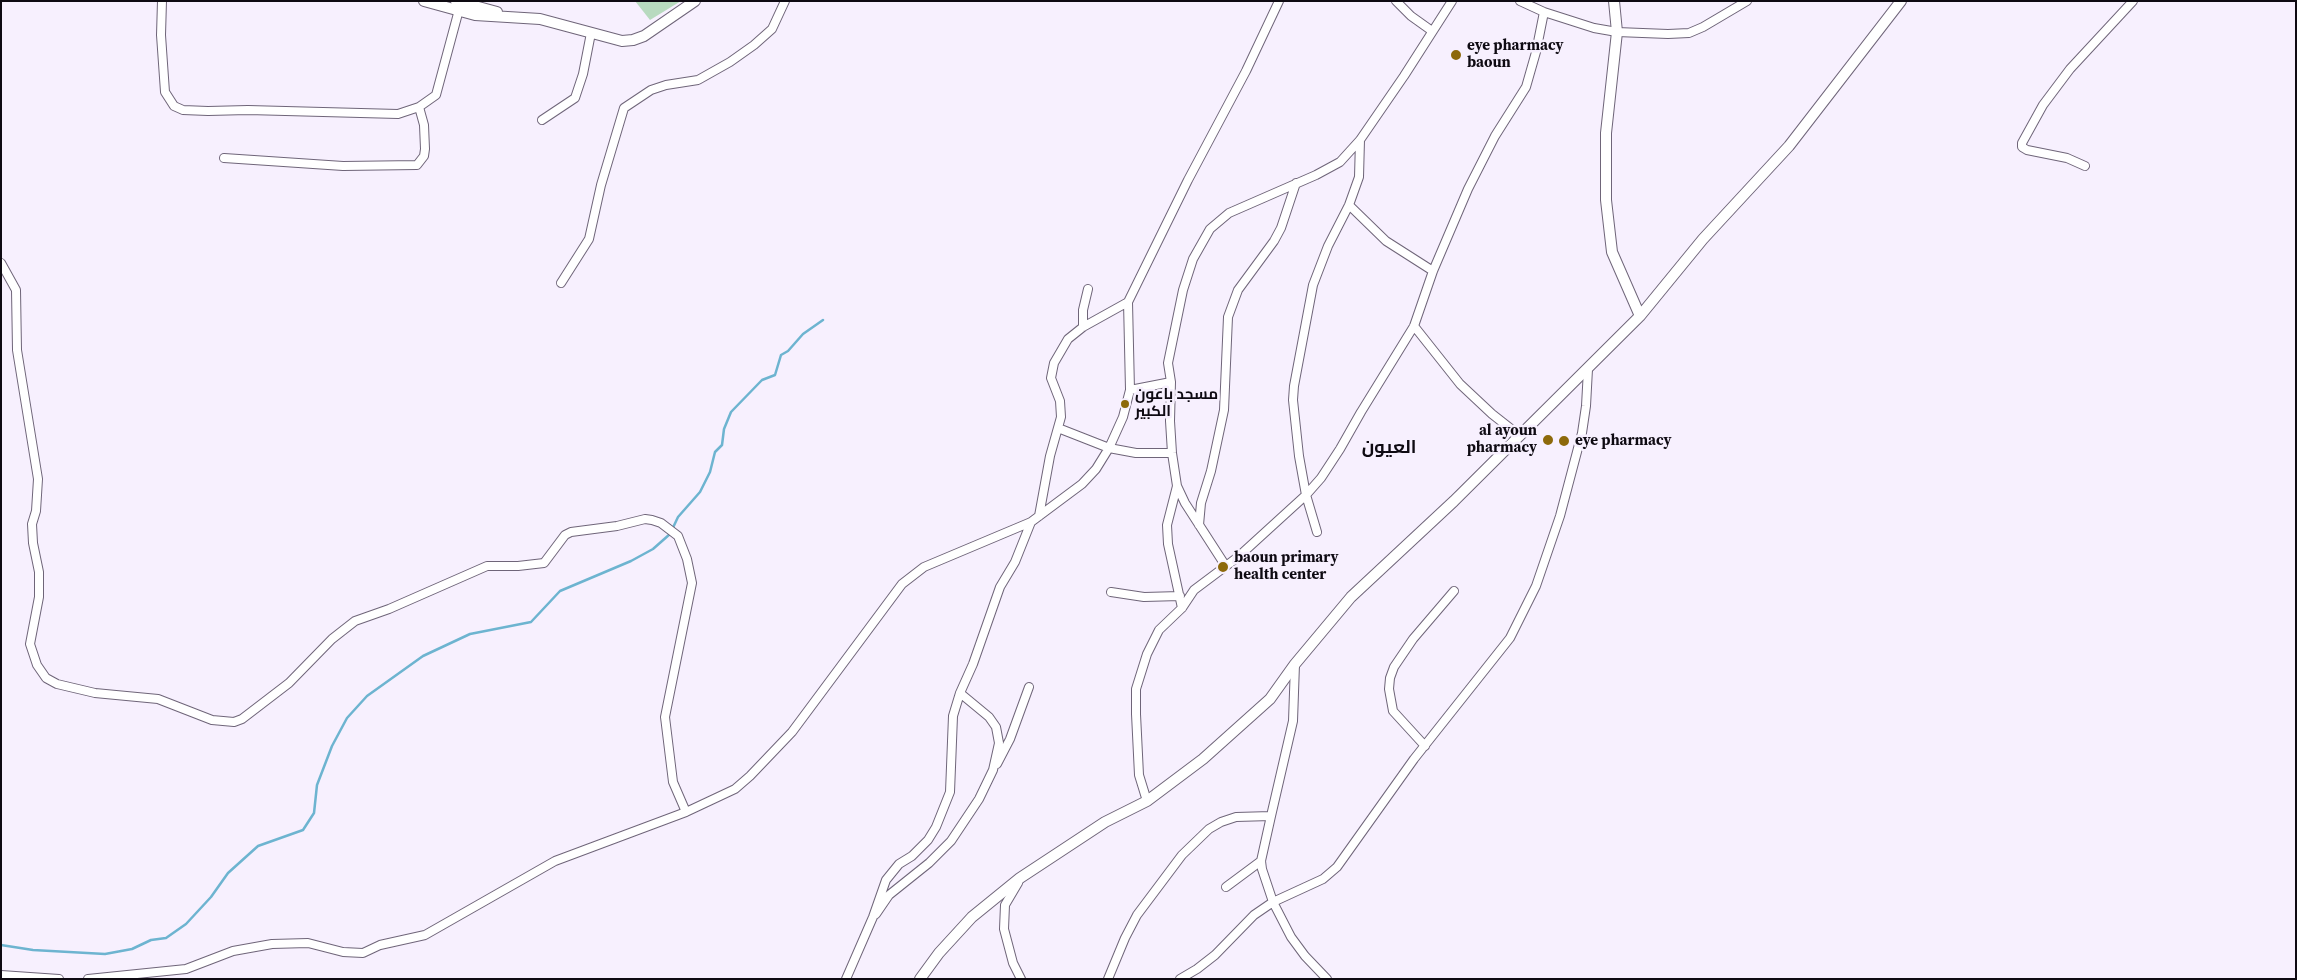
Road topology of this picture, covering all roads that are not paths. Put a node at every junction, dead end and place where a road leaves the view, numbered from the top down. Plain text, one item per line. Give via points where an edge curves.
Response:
1 (162, 1) edge
2 (424, 1) edge
3 (695, 1) edge
4 (785, 1) edge
5 (1279, 1) edge
6 (1396, 1) edge
7 (1452, 1) edge
8 (1520, 1) edge
9 (1614, 1) edge
10 (1747, 1) edge
11 (1901, 1) edge
12 (2132, 1) edge
13 (1736, 4) edge
14 (459, 5) edge
15 (1544, 12) junction
16 (1432, 31) junction
17 (1617, 32) junction
18 (591, 33) junction
19 (419, 107) junction
20 (542, 120) dead end
21 (1360, 140) junction
22 (224, 158) dead end
23 (2085, 166) dead end
24 (1296, 183) junction
25 (1349, 205) junction
26 (1, 263) edge
27 (1433, 271) junction
28 (561, 283) dead end
29 (1088, 289) dead end
30 (1128, 302) junction
31 (1640, 316) junction
32 (1414, 326) junction
33 (1083, 327) junction
34 (1588, 369) junction
35 (1171, 382) junction
36 (1130, 390) junction
37 (1058, 428) junction
38 (1520, 436) junction
39 (1110, 448) junction
40 (1172, 453) junction
41 (1177, 486) junction
42 (1306, 495) junction
43 (1039, 516) junction
44 (1031, 522) junction
45 (1199, 526) junction
46 (1317, 532) dead end
47 (1225, 565) junction
48 (1454, 591) dead end
49 (1111, 592) dead end
50 (1180, 596) junction
51 (1182, 608) junction
52 (1295, 664) junction
53 (1029, 687) dead end
54 (960, 693) junction
55 (1425, 746) junction
56 (993, 770) junction
57 (1147, 801) junction
58 (686, 812) junction
59 (1271, 816) junction
60 (1261, 861) junction
61 (1020, 878) junction
62 (1226, 887) dead end
63 (1273, 902) junction
64 (873, 917) junction
65 (1, 975) edge
66 (59, 979) edge
67 (88, 979) edge
68 (846, 979) edge
69 (920, 979) edge
70 (1021, 979) edge
71 (1108, 979) edge
72 (1180, 979) edge
73 (1327, 979) edge

1 - 19 street via 165,92 174,106 183,110 398,114
2 - 14 street
3 - 18 street via 633,40 612,40
4 - 28 street via 772,29 730,62 698,80 651,90 624,108 601,185 590,239
5 - 30 street
6 - 16 street
7 - 16 street
8 - 15 street
9 - 17 street
10 - 13 street
11 - 31 street via 1795,139 1703,239
12 - 23 street via 2070,69 2022,143 2027,150 2067,158
13 - 17 street via 1703,28 1689,33
14 - 18 street via 510,17 540,19
14 - 19 street via 436,95
15 - 17 street via 1573,23
15 - 27 street via 1526,87 1481,161
16 - 21 street
17 - 31 street via 1606,133 1606,208 1612,252
18 - 20 street via 575,98
19 - 22 street via 425,149 417,166 352,166
21 - 24 street via 1340,162
21 - 25 street via 1360,166
24 - 35 street via 1229,213 1210,229 1183,290 1168,363
24 - 45 street via 1281,228 1238,290 1230,311 1224,410
25 - 27 street via 1400,252
25 - 42 street via 1312,285 1296,369 1294,419
26 - 58 street via 16,290 17,350 38,479 32,524 40,572 30,644 37,665 46,678 57,684 95,693 158,699 212,720 234,722 247,716 289,683 355,620 389,609 487,566 544,563 565,535 571,532 652,520 678,536 692,583 665,717 673,782
27 - 32 street
29 - 33 street
30 - 33 street
30 - 36 street
31 - 34 street
32 - 38 street via 1460,384
32 - 42 street via 1340,449
33 - 37 street via 1060,349 1051,373 1061,407
34 - 38 street
34 - 55 street via 1582,433 1560,516 1536,586 1510,638
35 - 36 street
35 - 40 street
36 - 39 street
37 - 39 street
37 - 43 street
38 - 52 street via 1352,597
39 - 40 street via 1136,453
39 - 43 street via 1082,484
40 - 41 street
41 - 45 street
41 - 50 street via 1167,525
42 - 46 street
42 - 47 street
43 - 44 street
44 - 54 street via 1015,562 1000,587
44 - 58 street via 924,567 902,584 797,726 750,776 735,789
45 - 47 street
47 - 51 street via 1194,590
48 - 55 street via 1413,639 1390,678 1393,712
49 - 50 street
50 - 51 street
51 - 57 street via 1159,630 1136,689 1139,774
52 - 57 street via 1270,699 1203,759
52 - 59 street via 1293,721
53 - 56 street via 1010,739
54 - 56 street via 996,727 999,742
54 - 64 street via 952,724 950,792 928,840 898,864 886,880
55 - 63 street via 1337,867 1323,879
56 - 64 street via 979,799 950,841 929,863 889,895
57 - 61 street via 1105,822
58 - 67 street via 555,861 425,935 380,945 363,953 343,952 308,943 272,944 234,951 186,969
59 - 60 street
59 - 71 street via 1236,817 1221,822 1210,828 1182,856 1137,915
60 - 62 street
60 - 63 street
61 - 69 street via 972,917
61 - 70 street via 1005,905 1003,918 1007,944
63 - 72 street via 1247,920 1215,955
63 - 73 street via 1291,937
64 - 68 street
65 - 66 street

